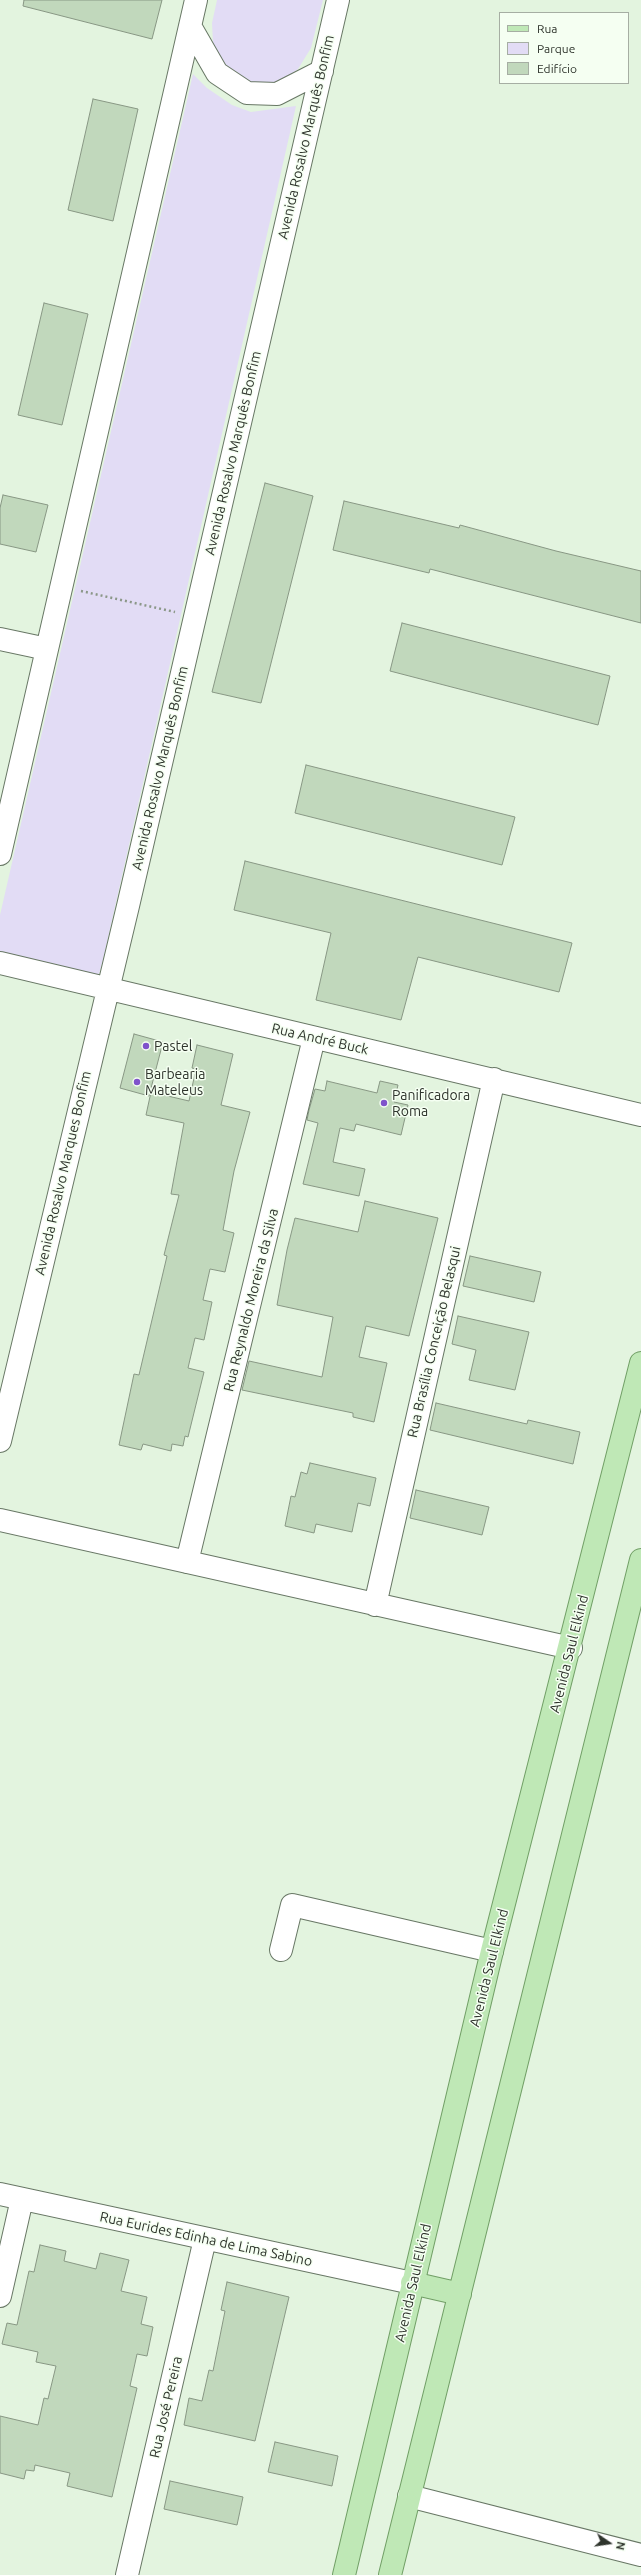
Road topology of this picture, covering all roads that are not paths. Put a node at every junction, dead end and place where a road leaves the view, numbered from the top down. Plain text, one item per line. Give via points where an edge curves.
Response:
1 (196, 0) edge
2 (338, 0) edge
3 (190, 26) junction
4 (322, 71) junction
5 (0, 639) edge
6 (47, 649) junction
7 (0, 854) edge
8 (128, 906) joint
9 (0, 963) edge
10 (107, 988) junction
11 (314, 1038) junction
12 (494, 1079) junction
13 (641, 1115) edge
14 (641, 1363) edge
15 (0, 1441) edge
16 (0, 1520) edge
17 (641, 1560) edge
18 (187, 1562) junction
19 (374, 1605) junction
20 (571, 1648) junction
21 (281, 1950) dead end
22 (492, 1951) junction
23 (0, 2194) edge
24 (22, 2199) junction
25 (205, 2239) junction
26 (412, 2283) junction
27 (460, 2294) junction
28 (0, 2296) edge
29 (408, 2496) junction
30 (641, 2555) edge
31 (127, 2575) edge
32 (344, 2575) edge
33 (390, 2575) edge

1 - 3 street
2 - 4 street, Avenida Rosalvo Marquês Bonfim
3 - 4 street via 217,73 247,93 277,94
3 - 6 street
4 - 8 street, Avenida Rosalvo Marquês Bonfim
5 - 6 street
6 - 7 street
8 - 10 street, Avenida Rosalvo Marques Bonfim
9 - 10 street, Rua André Buck
10 - 11 street, Rua André Buck
10 - 15 street, Avenida Rosalvo Marques Bonfim
11 - 12 street, Rua André Buck
11 - 18 street, Rua Reynaldo Moreira da Silva
12 - 13 street, Rua André Buck
12 - 19 street, Rua Brasília Conceição Belasqui
14 - 20 main road, Avenida Saul Elkind
16 - 18 street
17 - 27 main road
18 - 19 street
19 - 20 street
20 - 22 main road, Avenida Saul Elkind
21 - 22 street via 292,1905
22 - 26 main road, Avenida Saul Elkind
23 - 24 street, Rua Eurides Edinha de Lima Sabino
24 - 25 street, Rua Eurides Edinha de Lima Sabino
24 - 28 street
25 - 26 street, Rua Eurides Edinha de Lima Sabino
25 - 31 street, Rua José Pereira
26 - 27 main road
26 - 32 main road, Avenida Saul Elkind via 367,2486
27 - 29 main road
29 - 30 street
29 - 33 main road

